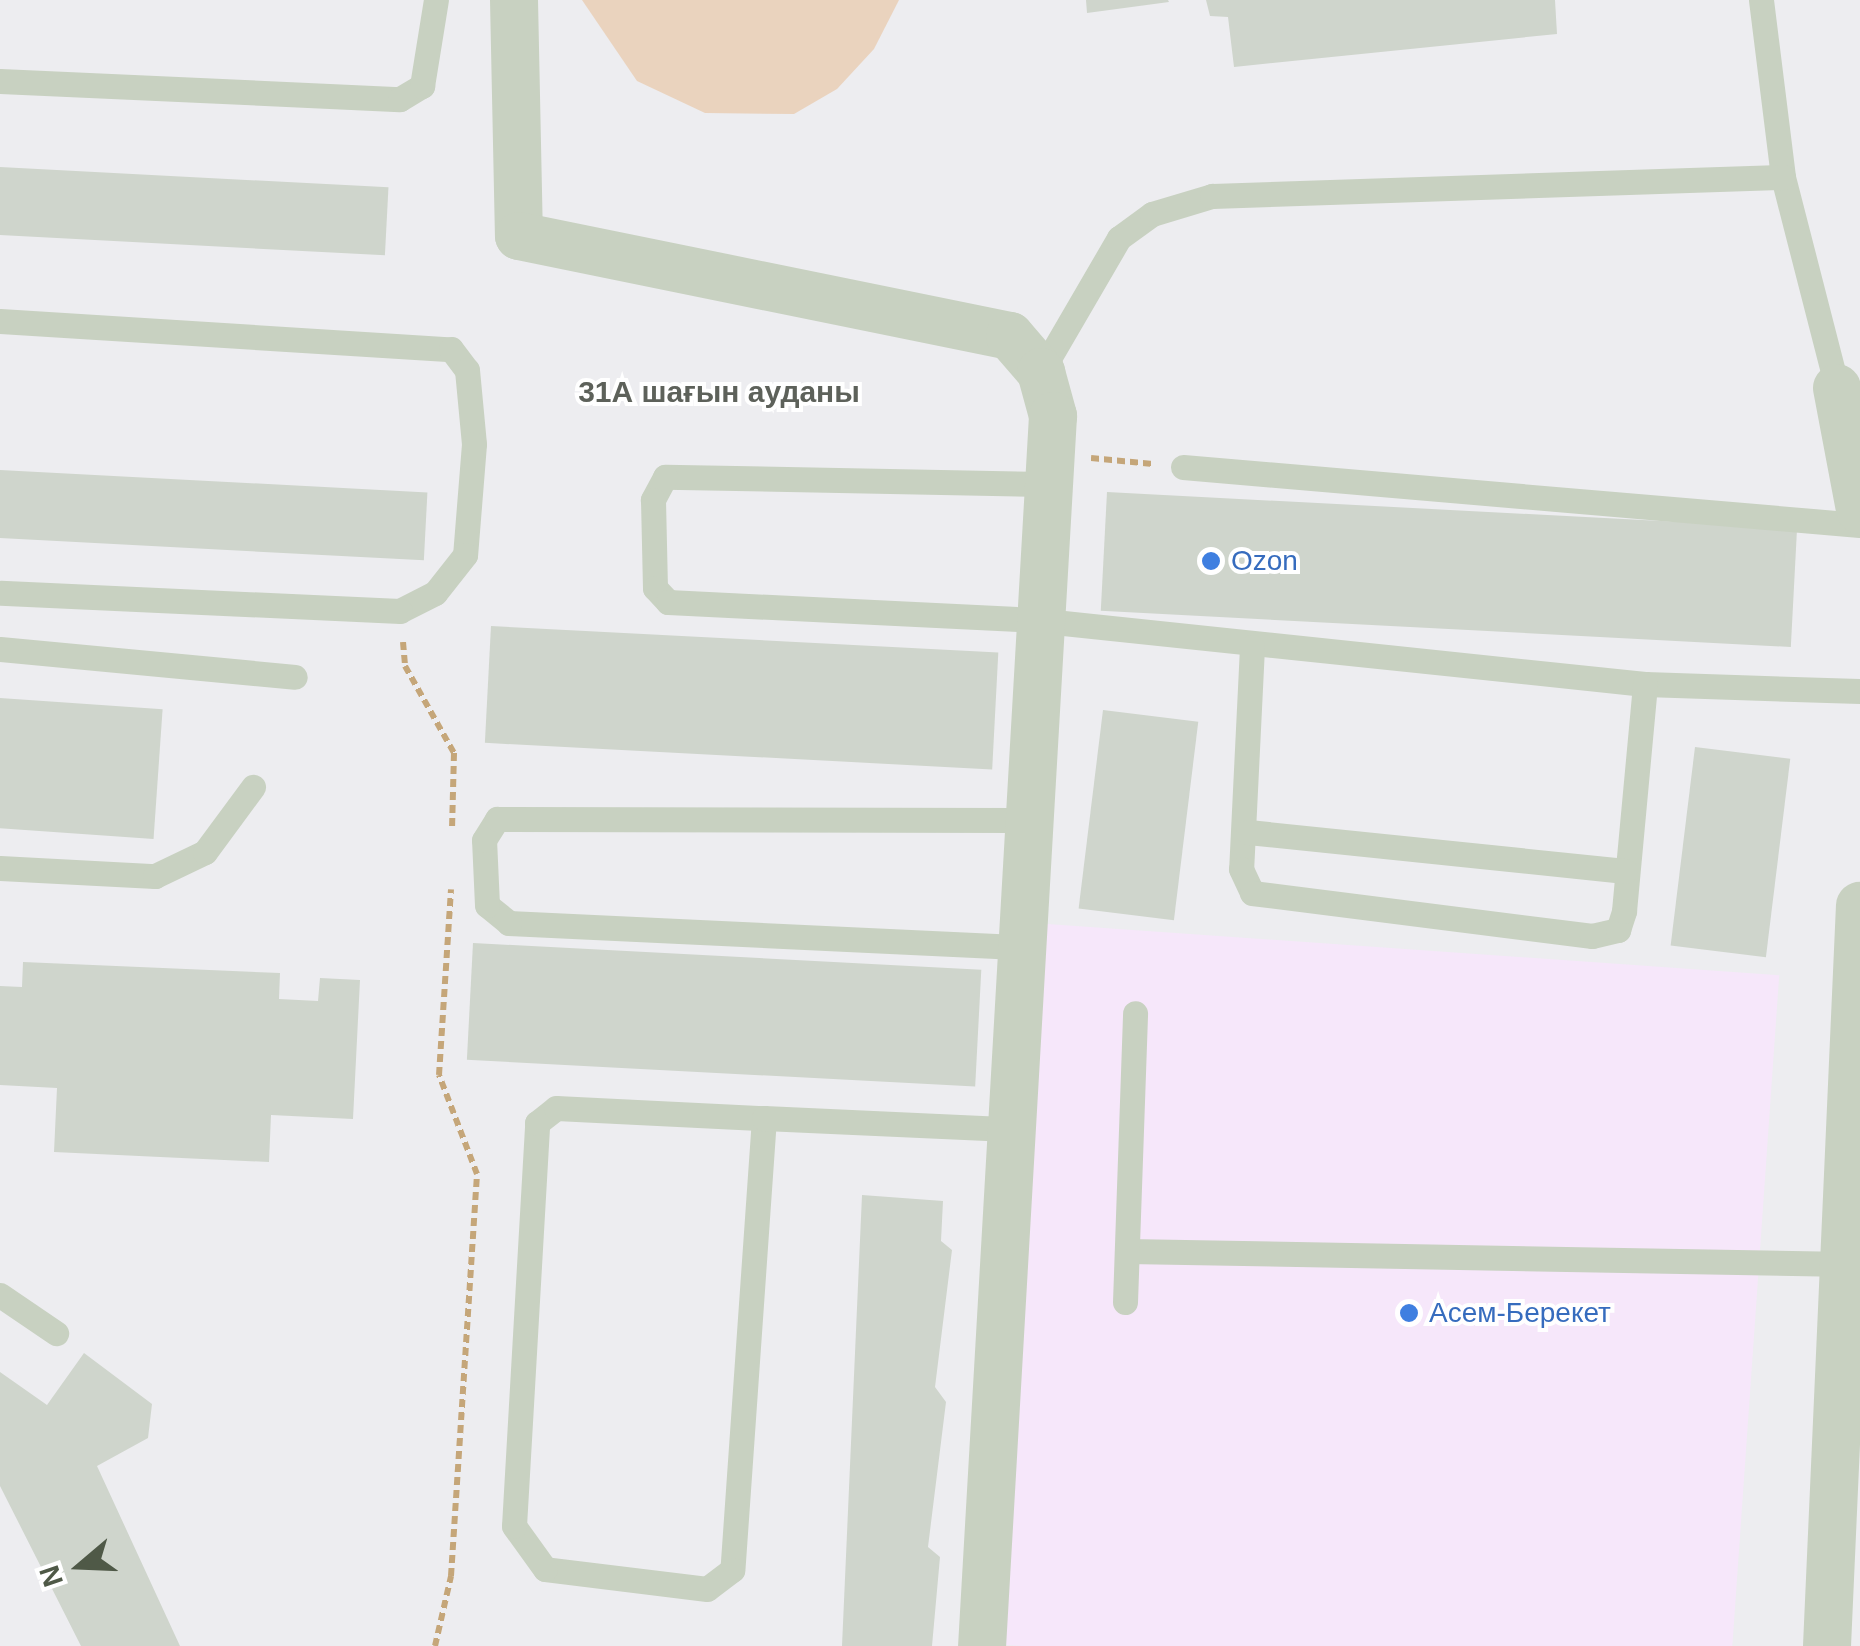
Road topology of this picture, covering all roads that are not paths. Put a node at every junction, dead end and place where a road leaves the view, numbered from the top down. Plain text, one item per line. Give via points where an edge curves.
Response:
1 (436, 0) edge
2 (514, 0) edge
3 (1761, 0) edge
4 (0, 81) edge
5 (1783, 177) junction
6 (0, 321) edge
7 (1041, 372) junction
8 (1837, 388) joint
9 (1182, 467) road end
10 (1048, 469) junction
11 (1860, 510) edge
12 (1860, 525) edge
13 (0, 592) edge
14 (1035, 620) junction
15 (1252, 647) junction
16 (0, 649) edge
17 (295, 677) dead end
18 (1645, 684) junction
19 (1860, 691) edge
20 (253, 787) dead end
21 (1024, 820) junction
22 (1248, 832) junction
23 (0, 868) edge
24 (1626, 871) junction
25 (1860, 906) edge
26 (1017, 948) junction
27 (1135, 1013) dead end
28 (764, 1118) junction
29 (1008, 1129) junction
30 (1127, 1251) junction
31 (1848, 1264) junction
32 (0, 1295) edge
33 (1124, 1302) dead end
34 (56, 1334) dead end
35 (982, 1646) edge
36 (1828, 1646) edge

1 - 4 lane via 422,86 400,99
2 - 7 street via 519,236 1010,336
3 - 5 lane
5 - 7 lane via 1212,196 1152,214 1119,238
5 - 8 lane
6 - 13 lane via 458,352 474,444 466,554 435,594 400,610
7 - 10 street via 1053,416
8 - 11 street
9 - 12 lane
10 - 14 street
10 - 14 lane via 665,477 653,500 654,588 668,602
14 - 15 lane
14 - 21 street
15 - 18 lane
15 - 22 lane
16 - 17 lane
18 - 19 lane
18 - 24 lane
20 - 23 lane via 205,852 155,876
21 - 26 street
21 - 26 lane via 497,819 484,840 487,905 509,923
22 - 24 lane
22 - 24 lane via 1241,869 1252,893 1276,901 1592,936 1618,930
25 - 31 street
26 - 29 street
27 - 30 lane
28 - 28 lane via 556,1108 537,1123 514,1526 545,1569 707,1589 732,1570
28 - 29 lane
29 - 35 street
30 - 31 lane
30 - 33 lane
31 - 36 street
32 - 34 lane

